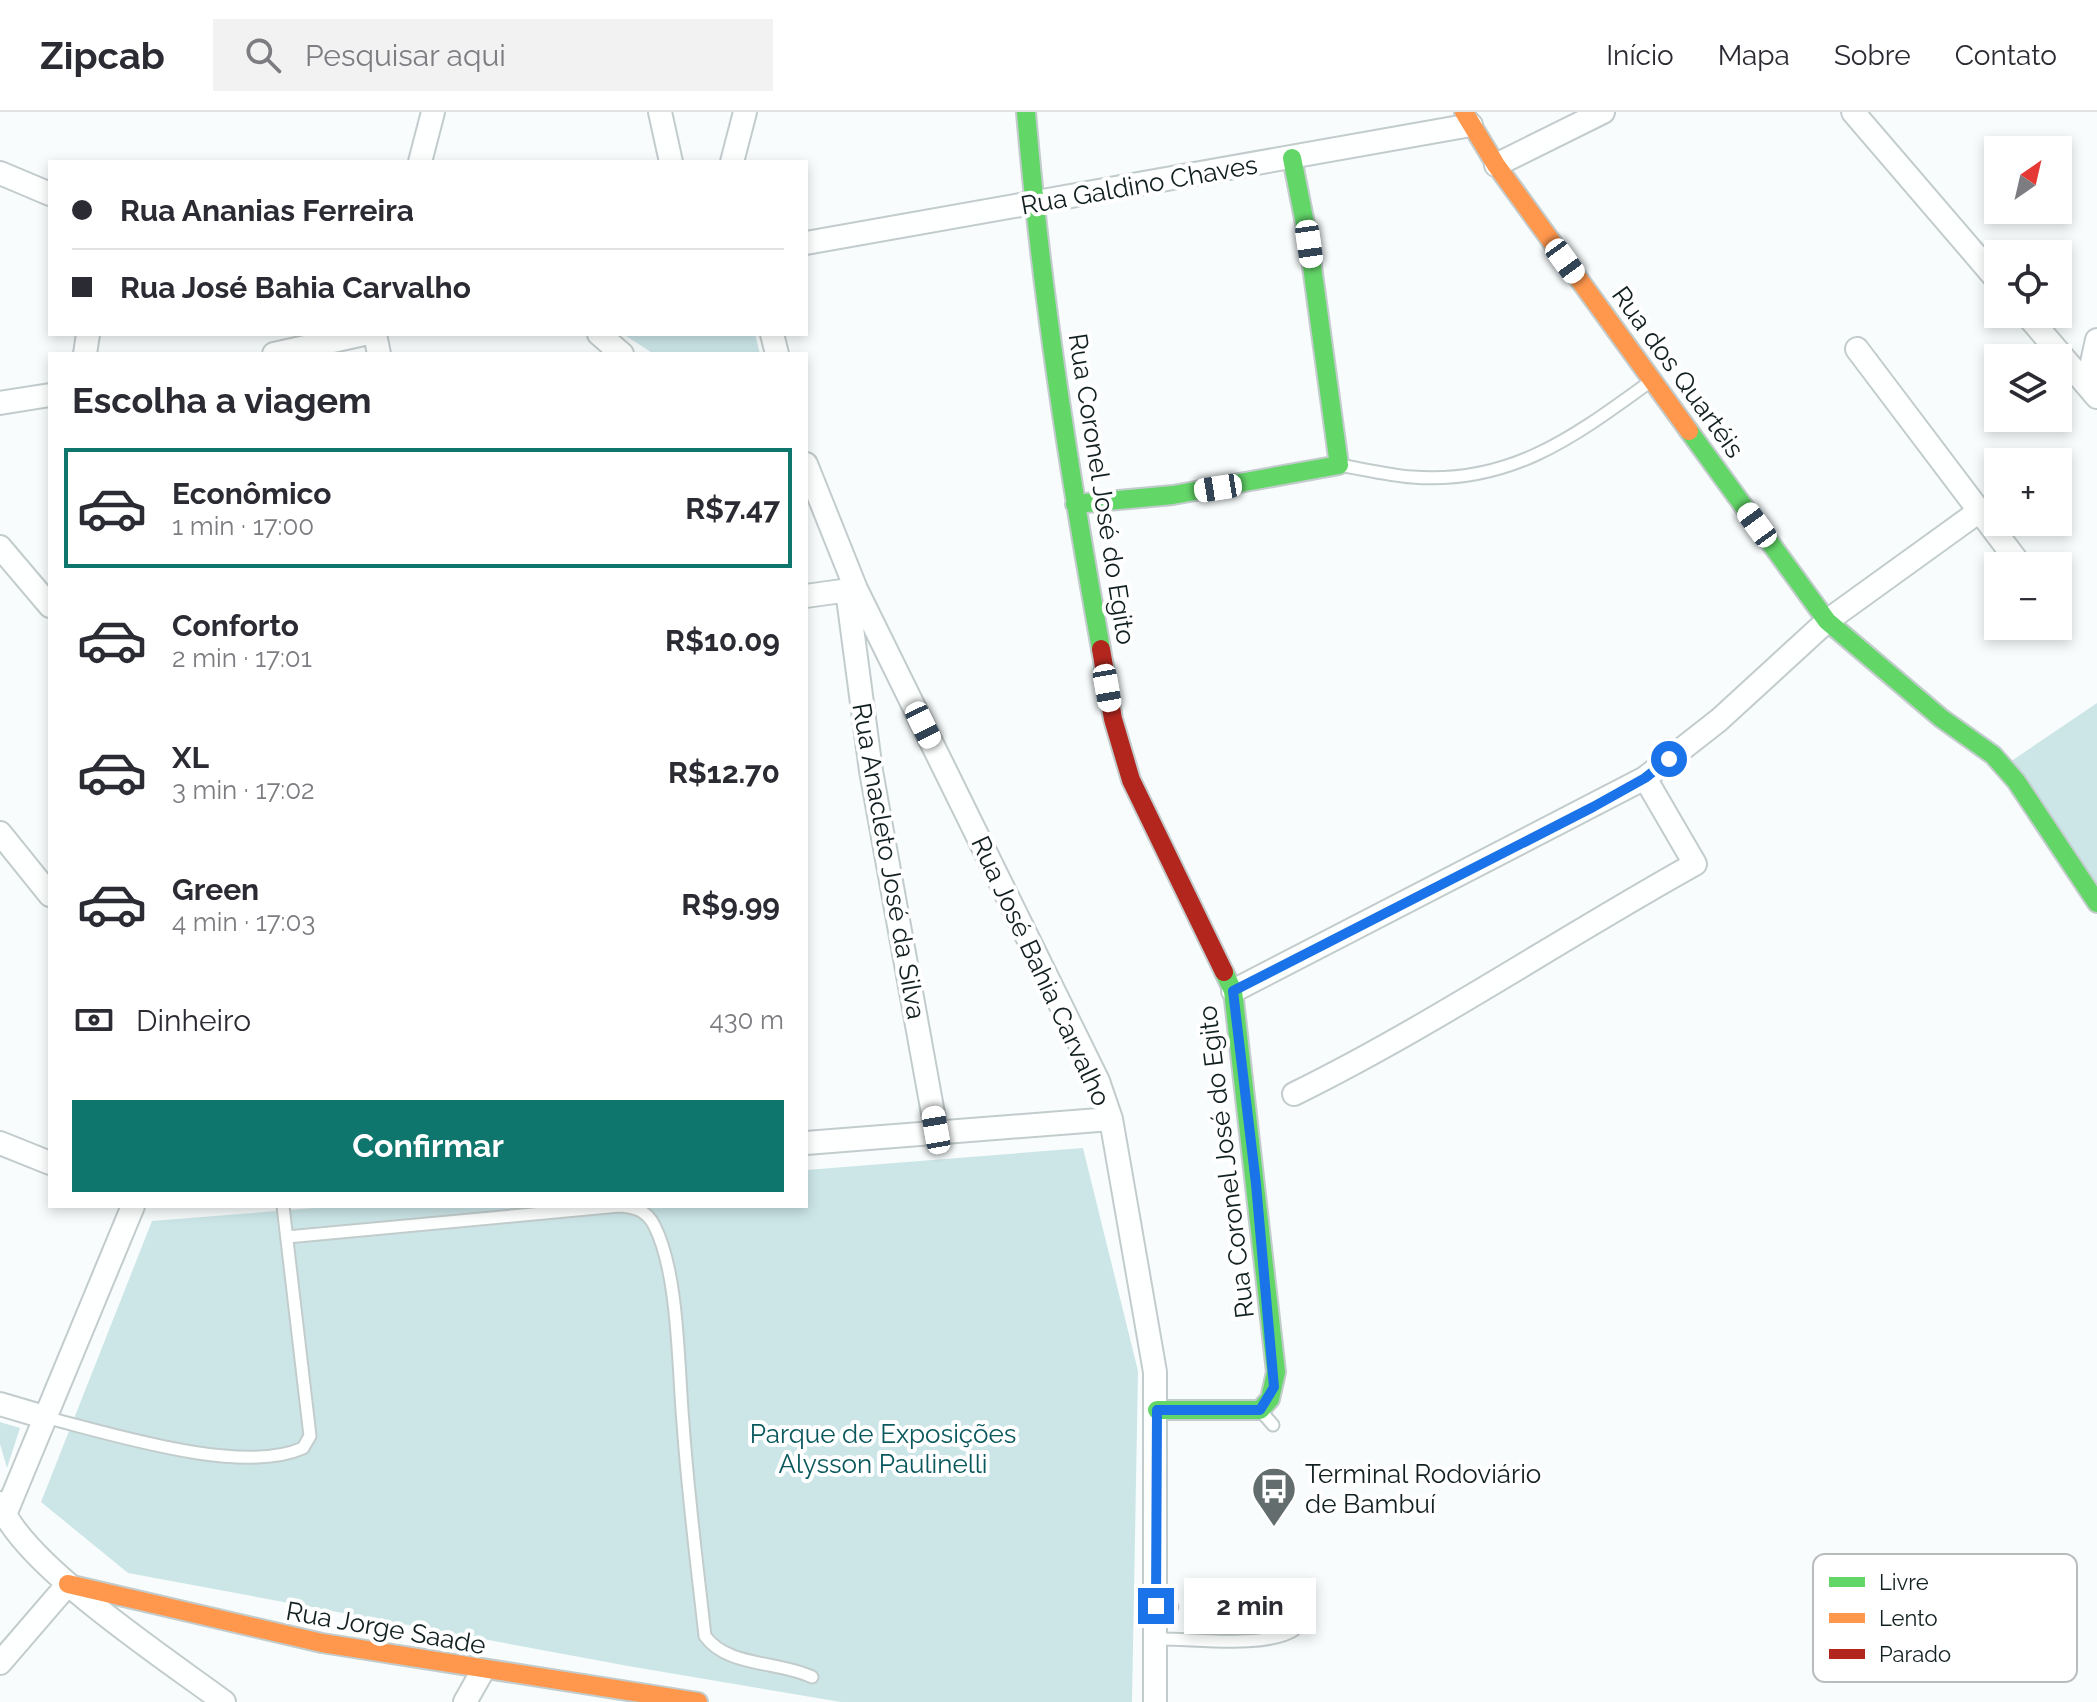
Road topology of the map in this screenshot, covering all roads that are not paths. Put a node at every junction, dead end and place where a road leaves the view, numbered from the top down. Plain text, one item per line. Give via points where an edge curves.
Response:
1 (433, 112) edge
2 (660, 112) edge
3 (745, 112) edge
4 (1026, 112) edge
5 (1603, 112) edge
6 (1853, 112) edge
7 (1468, 119) edge
8 (1292, 158) junction
9 (421, 160) edge
10 (671, 160) edge
11 (733, 160) edge
12 (1496, 165) junction
13 (0, 173) edge
14 (48, 193) edge
15 (1034, 205) junction
16 (808, 243) edge
17 (1984, 265) edge
18 (2038, 328) edge
19 (355, 336) edge
20 (601, 336) edge
21 (2097, 340) edge
22 (1857, 349) dead end
23 (283, 352) edge
24 (620, 352) edge
25 (1651, 380) junction
26 (2092, 391) edge
27 (48, 395) edge
28 (0, 403) edge
29 (1339, 465) junction
30 (808, 470) edge
31 (1075, 504) junction
32 (1978, 512) junction
33 (0, 547) edge
34 (2010, 552) edge
35 (851, 589) junction
36 (808, 596) edge
37 (48, 604) edge
38 (1827, 621) junction
39 (1645, 778) junction
40 (0, 833) edge
41 (48, 893) edge
42 (2097, 903) edge
43 (1233, 991) junction
44 (1294, 1094) dead end
45 (1111, 1119) junction
46 (936, 1130) junction
47 (0, 1143) edge
48 (808, 1143) edge
49 (48, 1162) edge
50 (132, 1208) edge
51 (283, 1208) edge
52 (598, 1208) edge
53 (636, 1208) edge
54 (287, 1237) junction
55 (0, 1404) edge
56 (1157, 1410) junction
57 (1260, 1410) junction
58 (44, 1417) junction
59 (1273, 1425) dead end
60 (2, 1510) edge
61 (68, 1584) junction
62 (1294, 1630) dead end
63 (1156, 1639) junction
64 (0, 1663) edge
65 (482, 1672) junction
66 (812, 1677) dead end
67 (673, 1700) edge
68 (224, 1702) edge
69 (465, 1702) edge
70 (698, 1702) edge
71 (1155, 1702) edge

1 - 9 street
2 - 10 street
3 - 11 street
4 - 15 street, Rua Coronel José do Egito
5 - 12 street
6 - 17 street
7 - 8 street, Rua Galdino Chaves
7 - 12 street, Rua dos Quartéis
8 - 15 street, Rua Galdino Chaves
8 - 29 street
12 - 25 street, Rua dos Quartéis
13 - 14 street
15 - 16 street, Rua Galdino Chaves
15 - 31 street, Rua Coronel José do Egito
18 - 26 street
19 - 23 street
20 - 24 street
21 - 26 street
22 - 32 street
25 - 29 lane via 1558,446 1517,465 1463,476 1413,477
25 - 38 street, Rua dos Quartéis
27 - 28 street
29 - 31 street via 1241,485
30 - 35 street, Rua José Bahia Carvalho
31 - 43 street, Rua Coronel José do Egito via 1113,719 1131,780
32 - 34 street
32 - 38 street
33 - 37 street
35 - 36 street
35 - 45 street, Rua José Bahia Carvalho via 1098,1081
35 - 46 street, Rua Anacleto José da Silva via 871,771
38 - 39 street via 1719,720
38 - 42 street, Rua dos Quartéis via 1993,755
39 - 43 street
39 - 44 street via 1695,864 1402,1037
40 - 41 street
43 - 57 street, Rua Coronel José do Egito via 1276,1372 1270,1399
45 - 46 street
45 - 56 street, Rua José Bahia Carvalho via 1151,1337
46 - 48 street
47 - 49 street
50 - 58 street
51 - 54 lane
52 - 54 lane
53 - 66 lane via 646,1213 665,1255 705,1636 715,1649 731,1656
54 - 58 lane via 310,1436 303,1448 239,1457 192,1453
55 - 58 street
56 - 57 street
56 - 63 street, Rua José Bahia Carvalho via 1164,1606
57 - 59 lane
58 - 60 street
60 - 61 street via 26,1545
61 - 64 street
61 - 65 street, Rua Jorge Saade via 106,1589 222,1624
61 - 68 street
62 - 63 lane via 1239,1640
63 - 71 street, Rua José Bahia Carvalho
65 - 67 street, Rua Jorge Saade
65 - 69 street
67 - 70 street, Rua Jorge Saade

